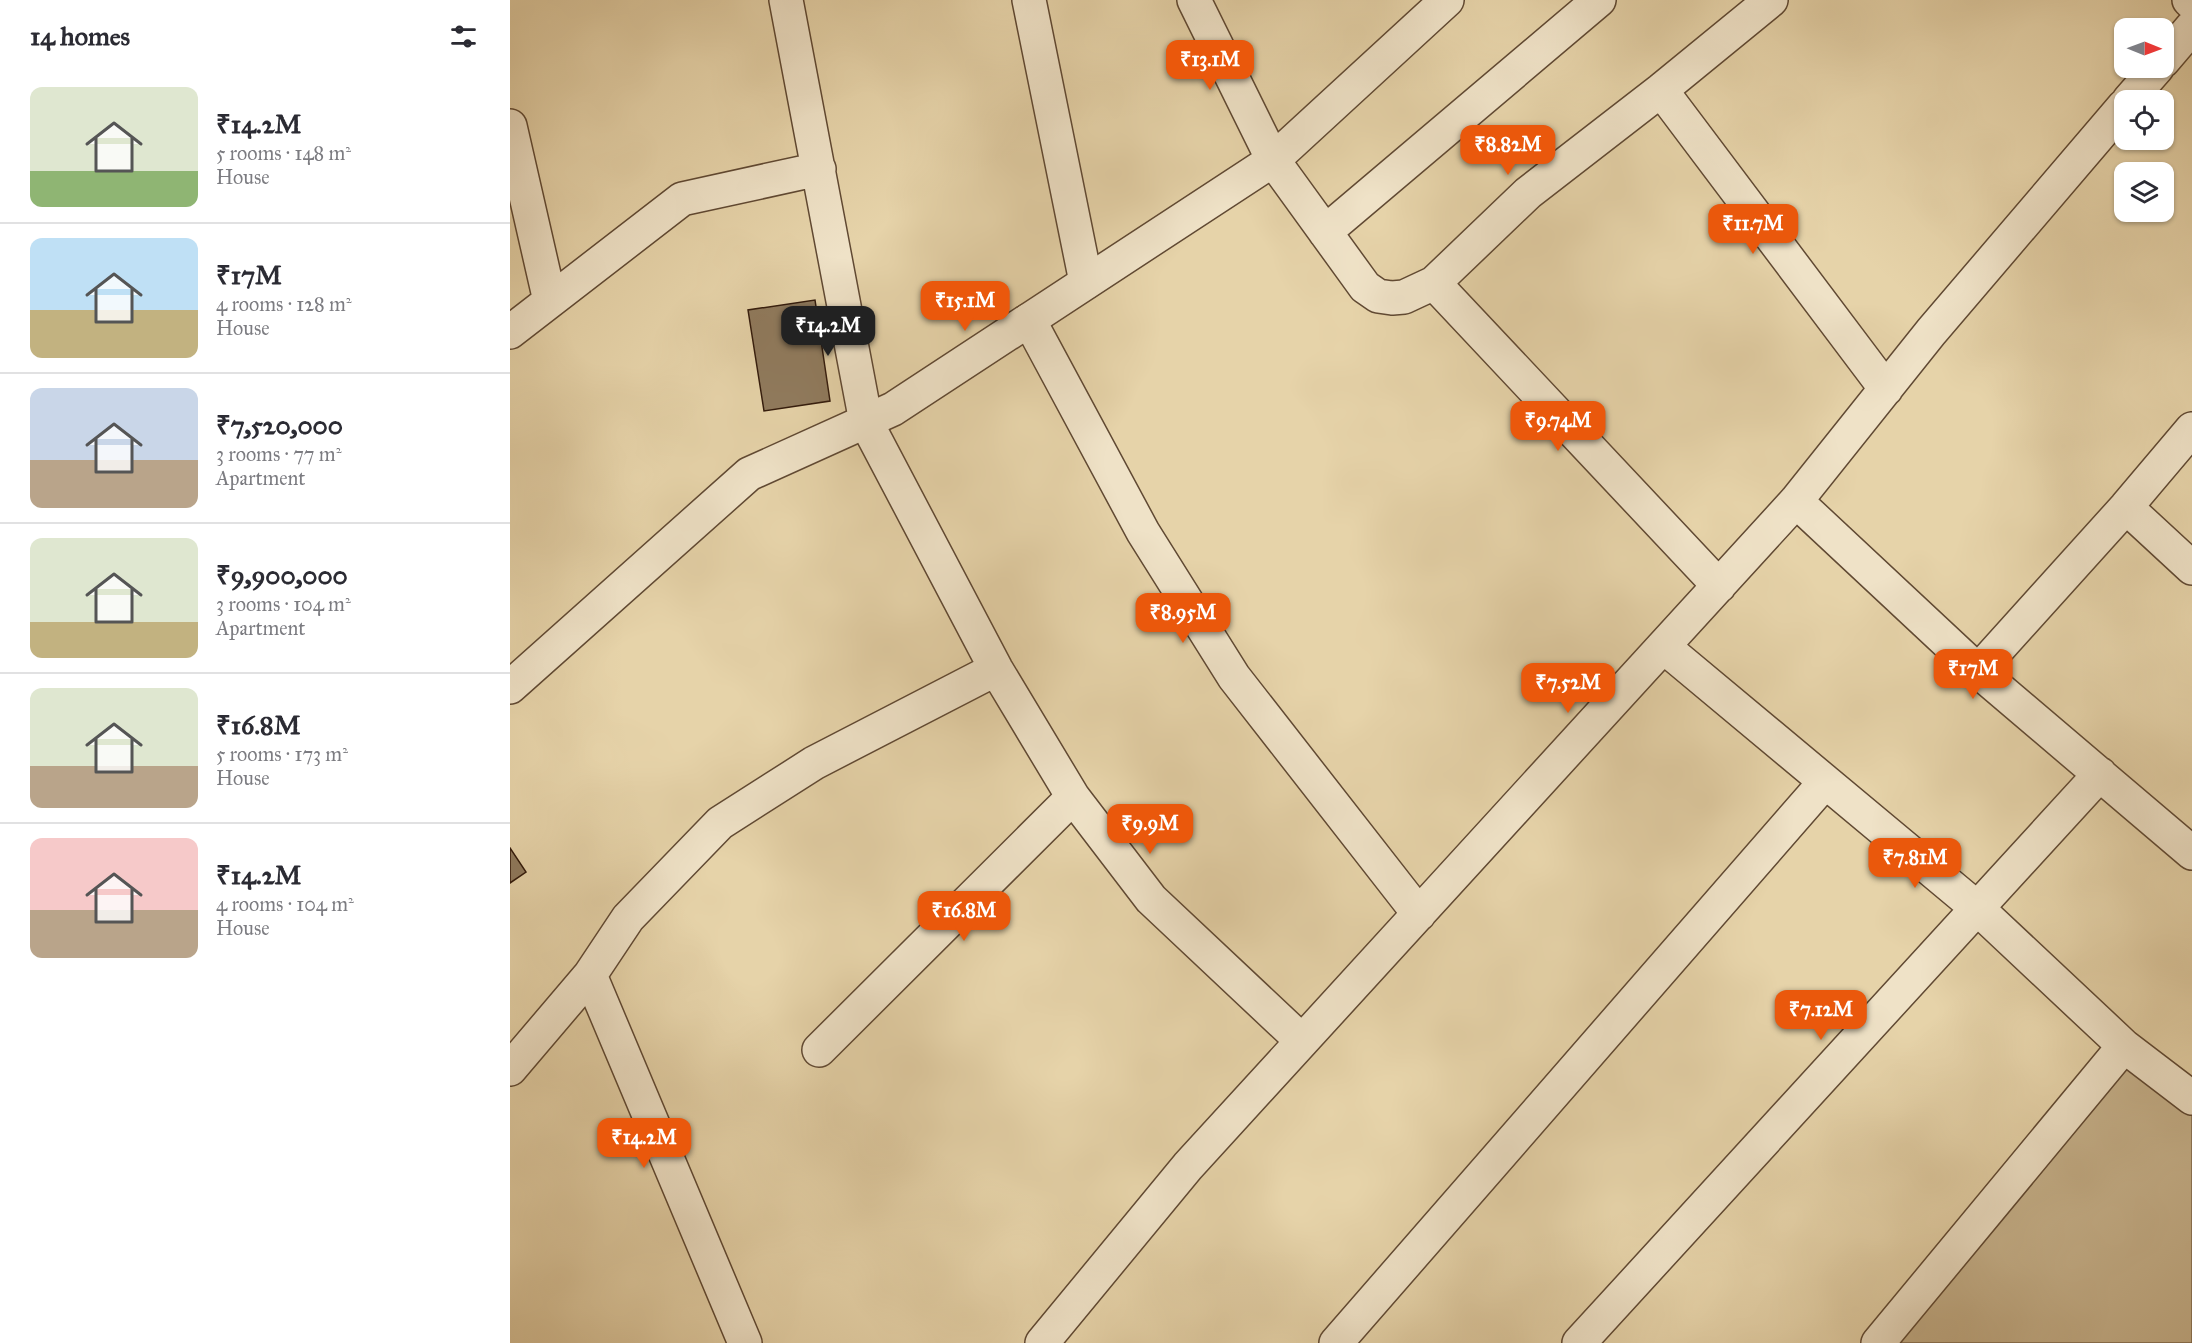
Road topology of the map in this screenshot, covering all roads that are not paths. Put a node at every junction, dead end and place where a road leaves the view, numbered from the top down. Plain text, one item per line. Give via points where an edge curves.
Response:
1 (786, 0) edge
2 (1029, 0) edge
3 (1194, 0) edge
4 (1448, 0) edge
5 (1599, 0) edge
6 (1771, 0) edge
7 (2192, 27) edge
8 (2174, 48) edge
9 (2148, 78) edge
10 (1661, 90) junction
11 (2138, 90) edge
12 (2114, 118) edge
13 (510, 126) edge
14 (1273, 160) junction
15 (819, 169) junction
16 (1325, 232) junction
17 (1086, 282) junction
18 (1434, 283) junction
19 (550, 301) junction
20 (1029, 320) junction
21 (510, 332) edge
22 (1886, 389) junction
23 (866, 422) junction
24 (2192, 429) edge
25 (1796, 501) junction
26 (2126, 507) junction
27 (2192, 568) edge
28 (1719, 586) junction
29 (1664, 647) junction
30 (996, 669) junction
31 (1978, 671) junction
32 (510, 687) edge
33 (2100, 774) junction
34 (1825, 782) junction
35 (1074, 797) junction
36 (2192, 853) edge
37 (1977, 908) junction
38 (1419, 914) junction
39 (590, 975) junction
40 (1302, 1041) junction
41 (2124, 1046) junction
42 (819, 1050) dead end
43 (510, 1070) edge
44 (2192, 1098) edge
45 (1052, 1341) edge
46 (1589, 1341) edge
47 (746, 1343) edge
48 (1336, 1343) edge
49 (1878, 1343) edge

1 - 15 street
2 - 17 street
3 - 14 street
4 - 14 street
5 - 16 street
6 - 10 street
7 - 8 street
9 - 11 street
10 - 18 street via 1528,193
10 - 22 street
12 - 22 street
13 - 19 street
14 - 16 street
14 - 17 street
15 - 19 street via 682,199
15 - 23 street
16 - 18 street via 1365,287 1378,296 1404,297
17 - 20 street
18 - 28 street
19 - 21 street
20 - 23 street via 893,409
20 - 38 street via 1143,532 1234,677
22 - 25 street
23 - 30 street
23 - 32 street via 749,474
24 - 26 street
25 - 28 street
25 - 31 street
26 - 27 street
26 - 31 street
28 - 29 street
29 - 34 street
29 - 38 street
30 - 35 street
30 - 39 street via 814,763 720,824 628,918
31 - 33 street
33 - 36 street
33 - 37 street
34 - 37 street
34 - 48 street
35 - 40 street via 1150,899
35 - 42 street
37 - 41 street
37 - 46 street
38 - 40 street
39 - 43 street
39 - 47 street
40 - 45 street via 1188,1166
41 - 44 street
41 - 49 street

